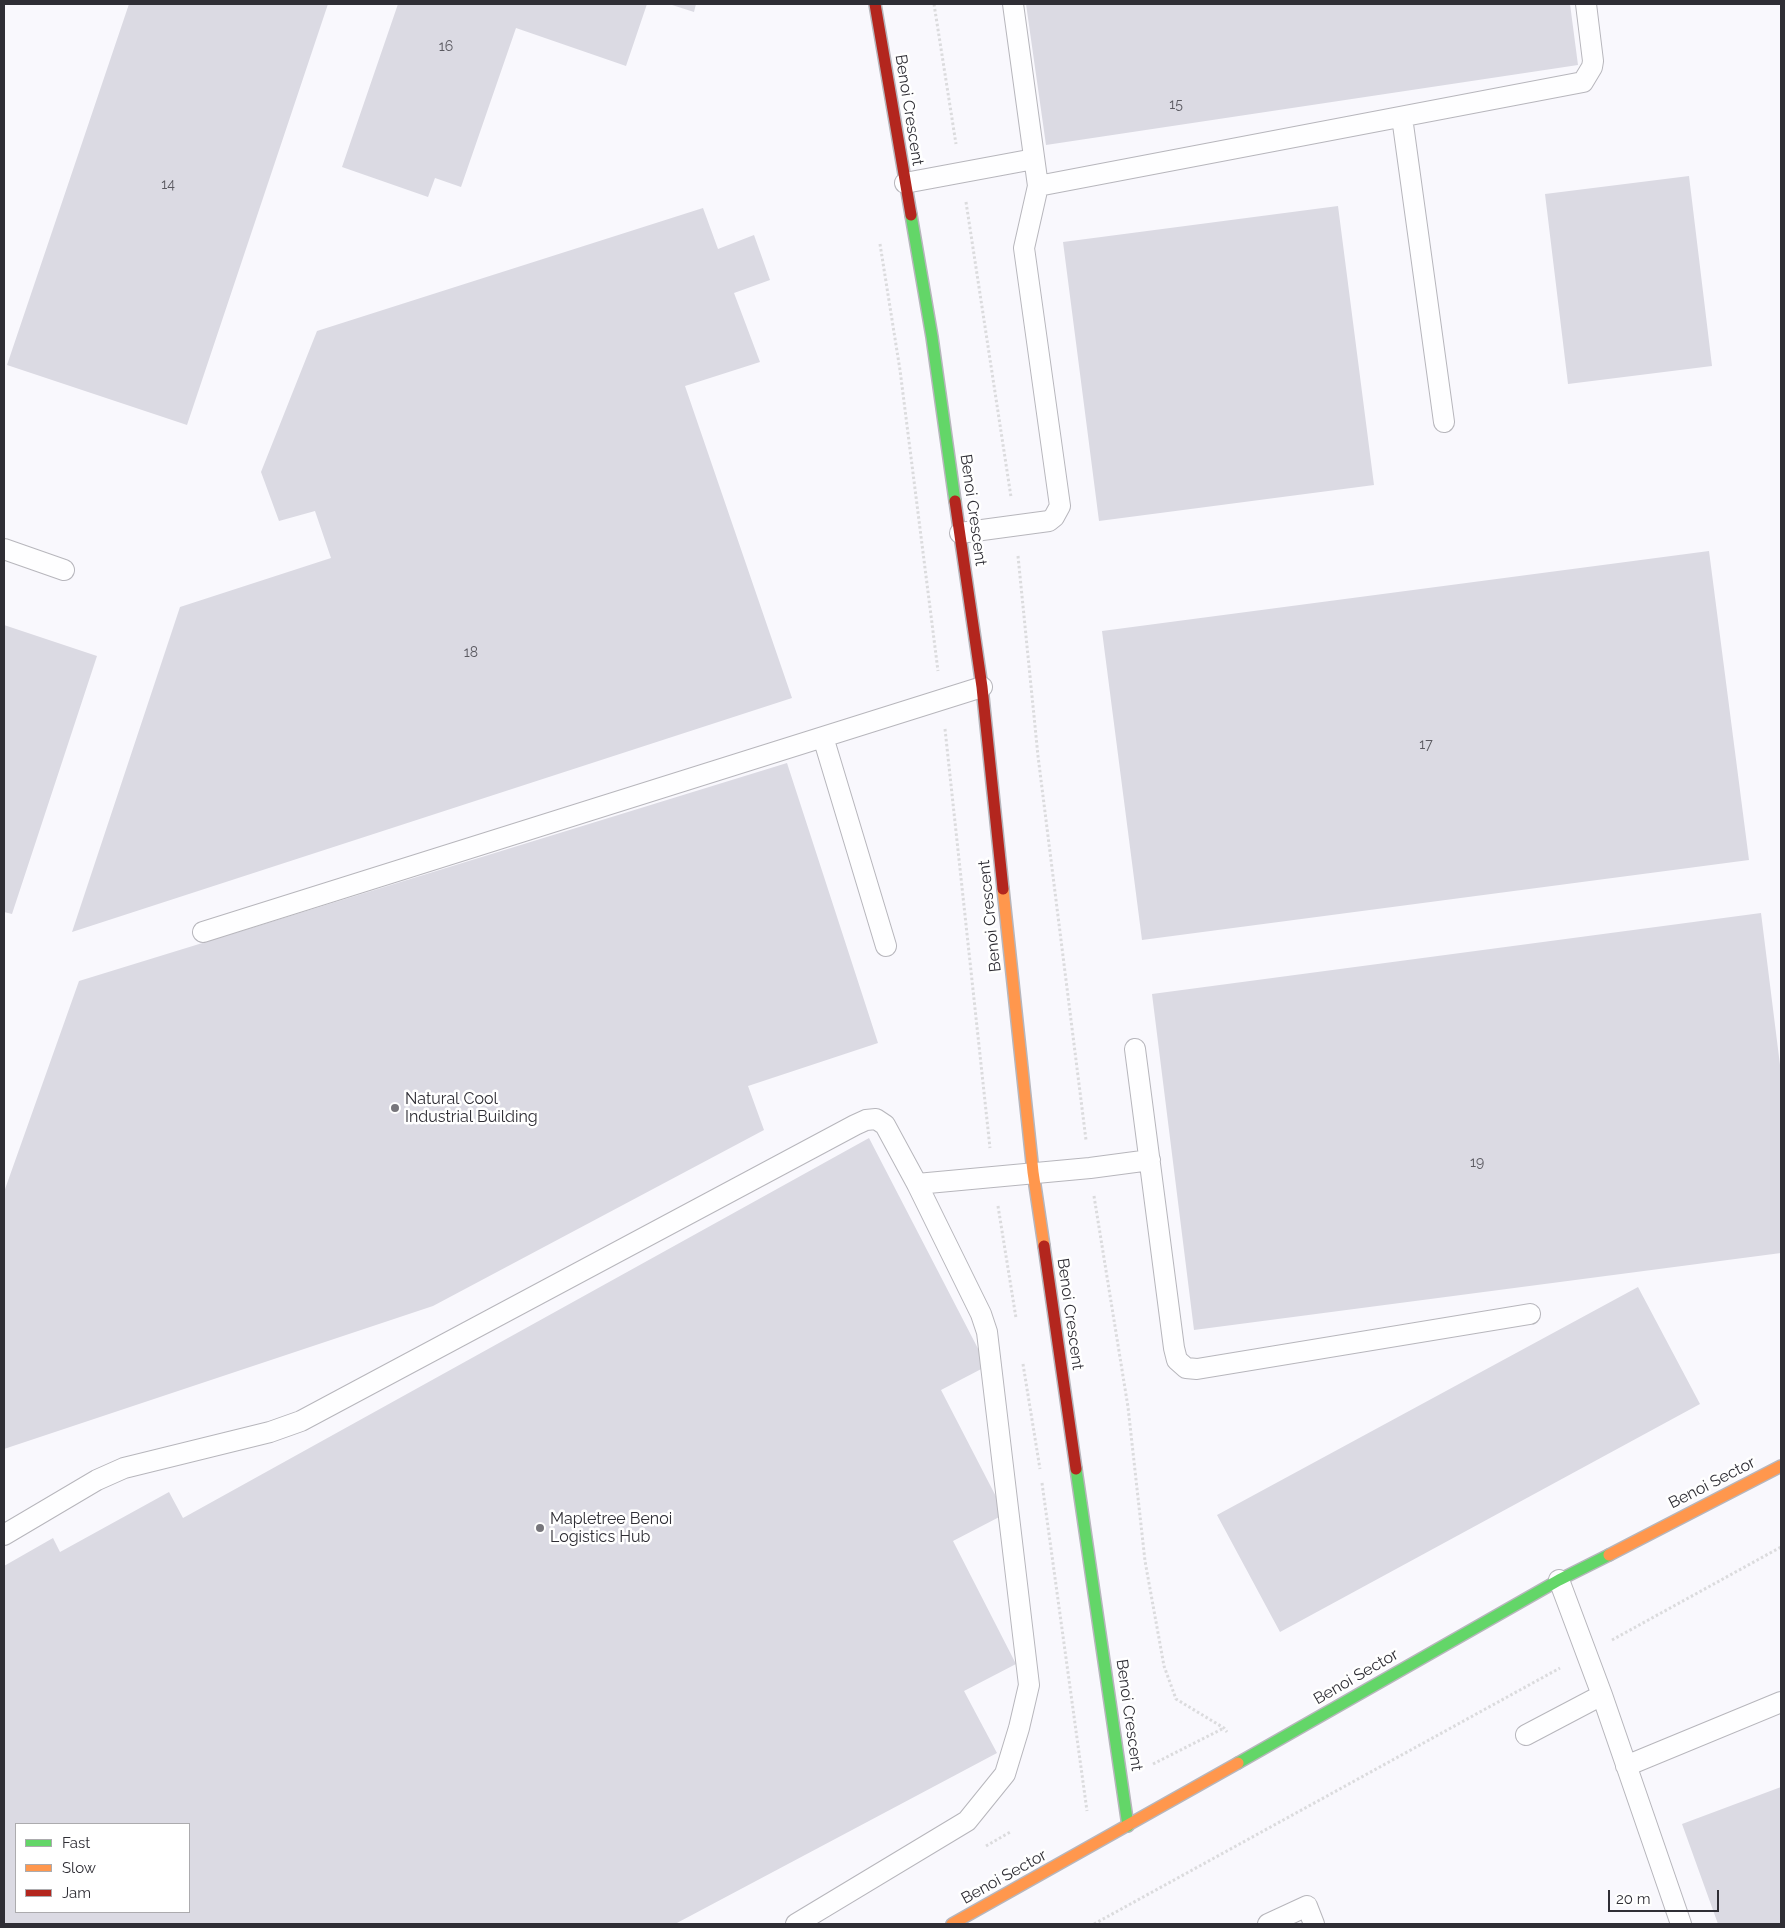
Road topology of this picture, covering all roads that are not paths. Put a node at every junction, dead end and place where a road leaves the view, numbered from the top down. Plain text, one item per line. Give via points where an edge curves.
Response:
1 (876, 4) edge
2 (1013, 4) edge
3 (1586, 4) edge
4 (1402, 117) junction
5 (1034, 159) junction
6 (905, 183) junction
7 (1038, 186) junction
8 (1444, 422) dead end
9 (960, 533) junction
10 (4, 549) edge
11 (64, 570) dead end
12 (982, 687) junction
13 (823, 736) junction
14 (202, 932) dead end
15 (886, 946) dead end
16 (1135, 1049) dead end
17 (1150, 1160) junction
18 (1033, 1172) junction
19 (917, 1184) junction
20 (1530, 1314) dead end
21 (1781, 1466) edge
22 (4, 1535) edge
23 (1559, 1580) junction
24 (1602, 1695) junction
25 (1781, 1702) edge
26 (1526, 1735) dead end
27 (1626, 1766) junction
28 (1128, 1826) junction
29 (796, 1924) edge
30 (952, 1924) edge
31 (1268, 1924) edge
32 (1314, 1924) edge
33 (1681, 1924) edge

1 - 6 street, Benoi Crescent
2 - 5 lane
3 - 4 lane via 1593,61 1582,82
4 - 7 lane
4 - 8 lane
5 - 6 lane
5 - 7 lane
6 - 9 street, Benoi Crescent via 932,337
7 - 9 lane via 1024,248 1060,506 1049,521
9 - 12 street, Benoi Crescent
10 - 11 lane
12 - 13 lane
12 - 18 street, Benoi Crescent
13 - 14 lane
13 - 15 lane
16 - 17 lane
17 - 18 lane
17 - 20 lane via 1174,1348 1177,1360 1186,1368 1197,1369
18 - 19 lane
18 - 28 street, Benoi Crescent
19 - 22 lane via 884,1125 876,1119 866,1120 301,1421 270,1432 124,1468 97,1480
19 - 29 lane via 987,1332 1029,1685 1005,1774 968,1821
21 - 23 street, Benoi Sector
23 - 24 lane
23 - 28 street, Benoi Sector
24 - 26 lane
24 - 27 lane
25 - 27 lane
27 - 33 lane
28 - 30 street, Benoi Sector
31 - 32 lane via 1307,1906

